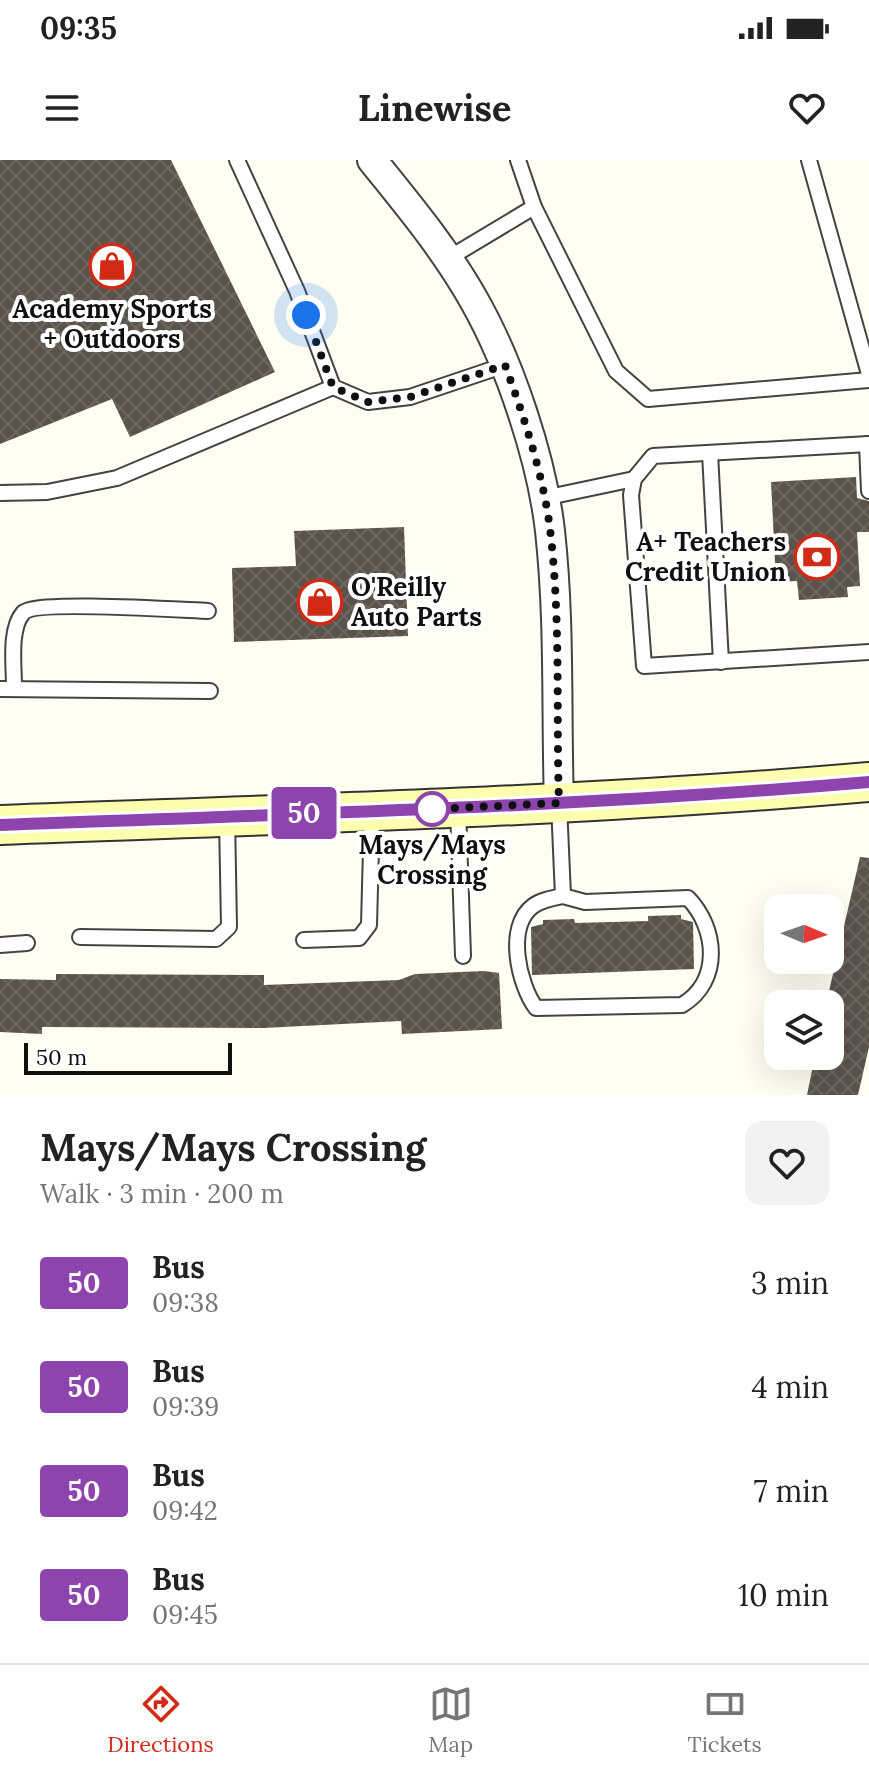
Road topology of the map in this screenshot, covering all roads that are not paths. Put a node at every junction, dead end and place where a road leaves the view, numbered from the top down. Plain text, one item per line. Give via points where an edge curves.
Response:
1 (237, 160) edge
2 (372, 160) edge
3 (518, 160) edge
4 (809, 160) edge
5 (534, 207) junction
6 (449, 258) junction
7 (505, 365) junction
8 (869, 377) edge
9 (333, 387) junction
10 (868, 444) edge
11 (710, 453) junction
12 (634, 479) junction
13 (869, 491) edge
14 (0, 493) edge
15 (544, 498) junction
16 (208, 611) dead end
17 (869, 652) edge
18 (721, 662) junction
19 (7, 688) edge
20 (210, 691) dead end
21 (869, 782) edge
22 (559, 803) junction
23 (458, 809) junction
24 (372, 811) junction
25 (227, 816) junction
26 (0, 825) edge
27 (563, 896) junction
28 (80, 937) dead end
29 (304, 940) dead end
30 (27, 943) dead end
31 (0, 945) edge
32 (463, 956) dead end

1 - 9 lane via 297,291
2 - 6 street
3 - 5 lane
4 - 8 lane
5 - 6 lane
5 - 8 lane via 616,371 648,399
6 - 7 street
7 - 9 lane via 368,402
7 - 15 street
9 - 14 lane via 117,478 47,492
10 - 11 lane
10 - 13 lane
11 - 12 lane via 653,456
11 - 18 lane
12 - 15 lane
12 - 18 lane via 644,666
15 - 22 street via 556,634
16 - 19 lane via 27,609 20,615
17 - 18 lane
19 - 20 lane
21 - 22 main road
22 - 23 main road
22 - 27 lane
23 - 24 main road
23 - 32 lane
24 - 25 main road
24 - 29 lane via 369,925 359,938
25 - 26 main road
25 - 28 lane via 229,927 216,939
27 - 27 lane via 531,907 522,922 518,955 527,996 536,1008 682,1005 694,997 703,984 712,947 703,913 688,898 585,902
30 - 31 lane

